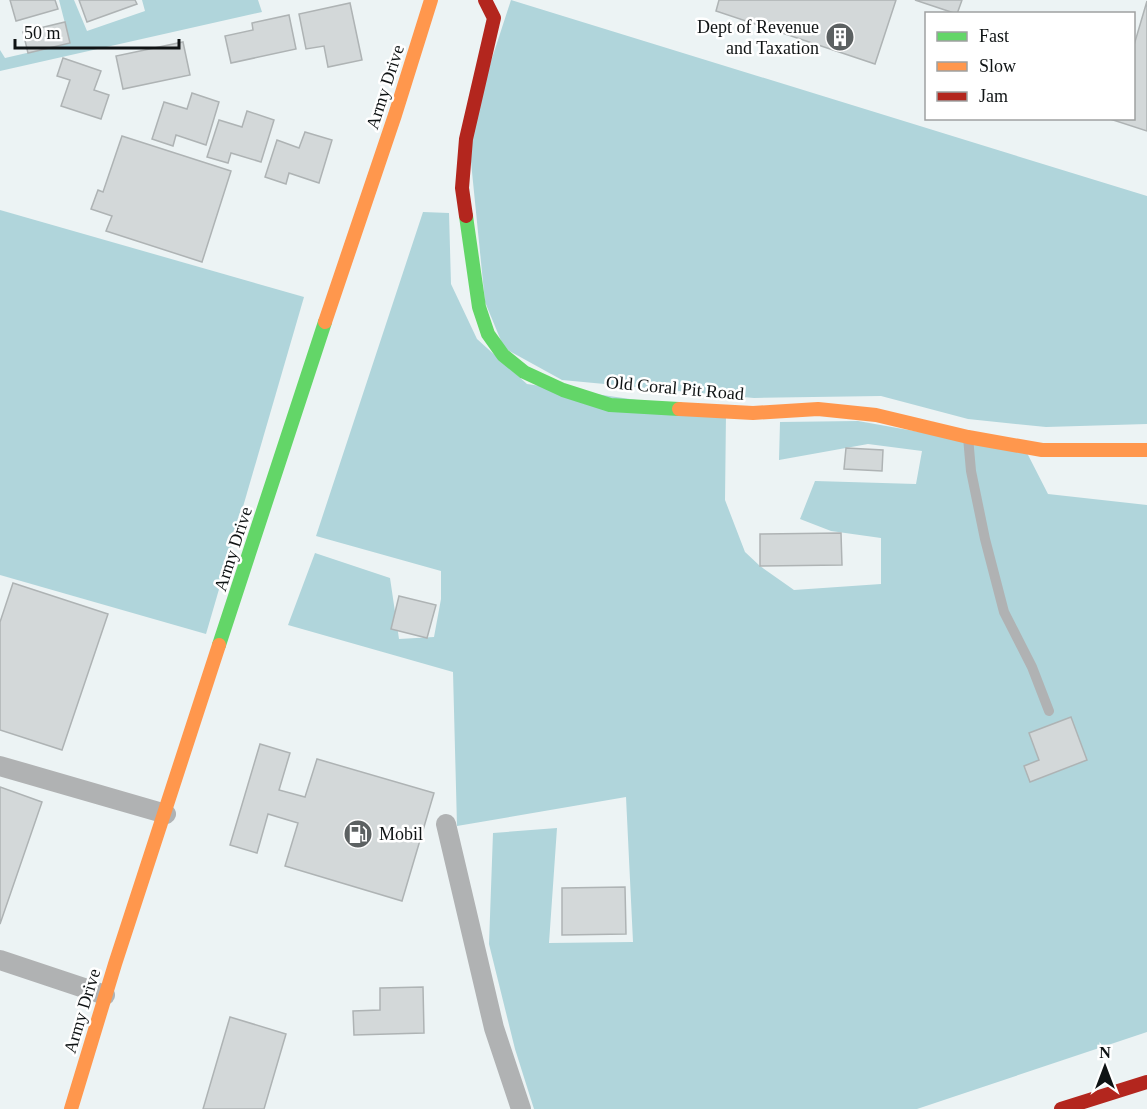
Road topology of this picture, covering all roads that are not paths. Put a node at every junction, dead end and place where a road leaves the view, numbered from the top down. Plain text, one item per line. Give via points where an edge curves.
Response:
1 (431, 0) edge
2 (485, 0) edge
3 (968, 437) junction
4 (1147, 450) edge
5 (1049, 711) dead end
6 (0, 766) edge
7 (166, 814) junction
8 (446, 824) dead end
9 (0, 960) edge
10 (105, 995) junction
11 (1147, 1082) edge
12 (1115, 1101) edge
13 (71, 1109) edge
14 (521, 1109) edge
15 (1061, 1109) edge

1 - 7 main road, Army Drive
2 - 3 main road, Old Coral Pit Road via 494,18 466,139 462,188 478,307 488,334 503,355 524,372 610,405 753,413 818,409 876,416
3 - 4 main road, Old Coral Pit Road via 1042,450
3 - 5 lane via 971,471 1004,612
6 - 7 street
7 - 10 main road, Army Drive
8 - 14 street via 494,1028
9 - 10 street
10 - 13 main road, Army Drive
11 - 12 main road
12 - 15 main road

